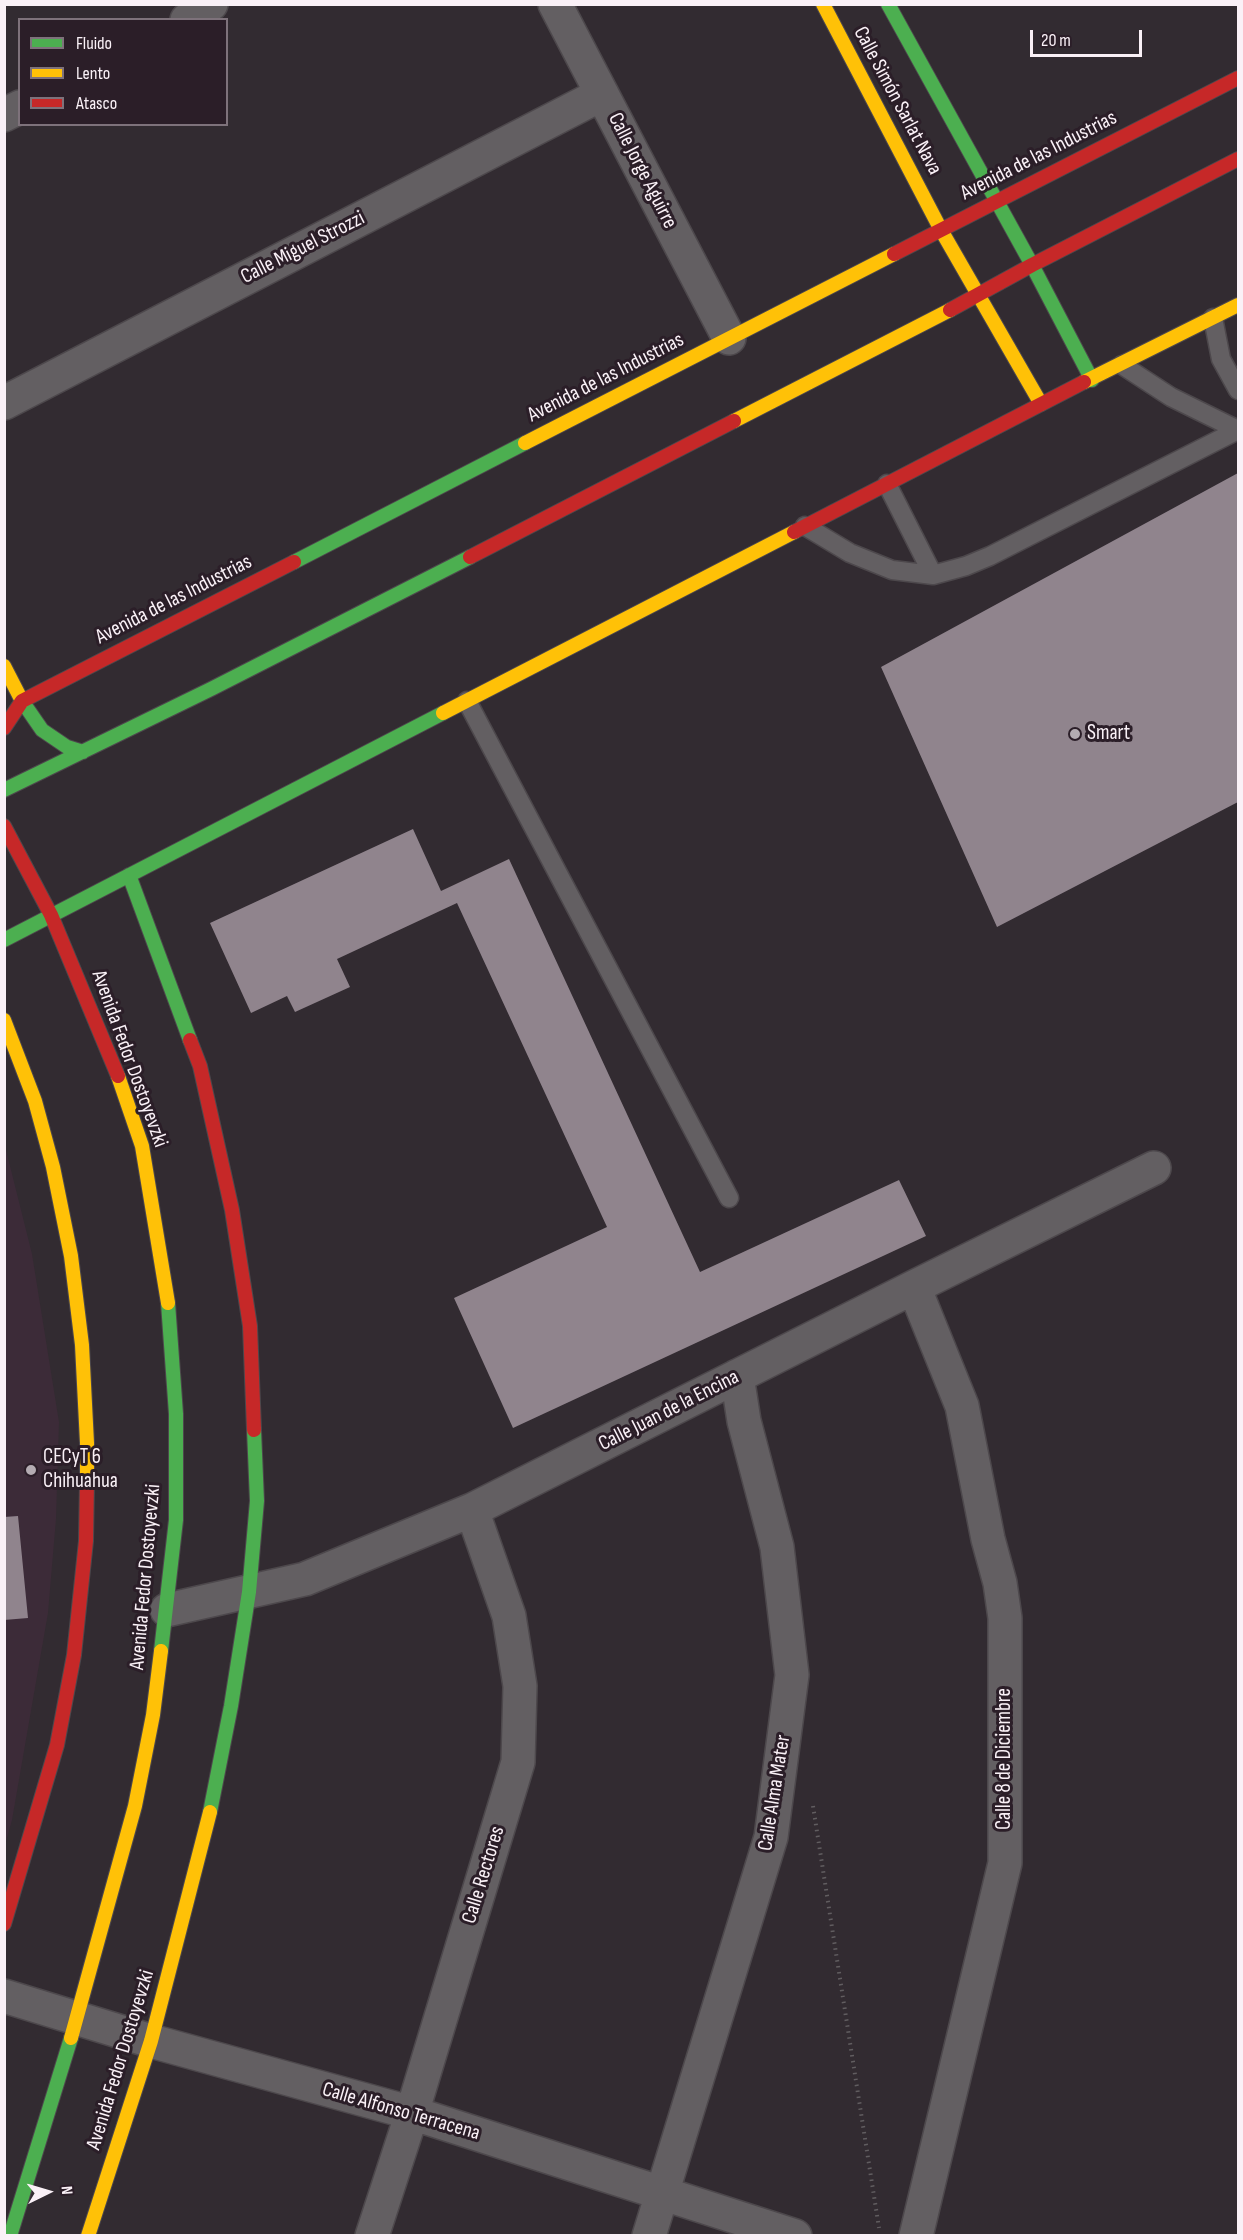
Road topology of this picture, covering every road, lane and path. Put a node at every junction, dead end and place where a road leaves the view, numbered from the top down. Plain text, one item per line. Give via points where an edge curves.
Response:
1 (211, 4) edge
2 (555, 4) edge
3 (823, 4) edge
4 (888, 4) edge
5 (190, 18) edge
6 (1239, 78) edge
7 (602, 94) junction
8 (18, 108) edge
9 (4, 115) edge
10 (1239, 159) edge
11 (996, 201) junction
12 (941, 230) junction
13 (1032, 266) junction
14 (978, 296) junction
15 (1239, 304) edge
16 (1213, 318) junction
17 (729, 338) junction
18 (1122, 365) junction
19 (1092, 380) junction
20 (1239, 390) edge
21 (4, 402) edge
22 (1041, 404) junction
23 (1238, 430) edge
24 (887, 484) junction
25 (805, 526) junction
26 (933, 575) junction
27 (4, 666) edge
28 (22, 701) junction
29 (467, 701) junction
30 (4, 728) edge
31 (83, 752) junction
32 (4, 790) edge
33 (4, 826) edge
34 (129, 875) junction
35 (51, 915) junction
36 (4, 940) edge
37 (4, 1020) edge
38 (1154, 1168) dead end
39 (729, 1198) dead end
40 (914, 1287) junction
41 (737, 1376) junction
42 (472, 1510) junction
43 (249, 1592) junction
44 (167, 1610) junction
45 (812, 1803) dead end
46 (4, 1924) edge
47 (4, 1996) edge
48 (77, 2018) junction
49 (151, 2041) junction
50 (412, 2113) junction
51 (662, 2193) junction
52 (10, 2235) edge
53 (88, 2235) edge
54 (372, 2235) edge
55 (649, 2235) edge
56 (795, 2235) edge
57 (880, 2235) edge
58 (916, 2235) edge

1 - 5 street
2 - 7 street, Calle Jorge Aguirre
3 - 12 main road, Calle Simón Sarlat Nava
4 - 11 main road, Calle Simón Sarlat Nava
6 - 11 main road, Avenida de las Industrias
7 - 17 street, Calle Jorge Aguirre
7 - 21 street, Calle Miguel Strozzi
8 - 9 street
10 - 13 main road
11 - 12 main road, Avenida de las Industrias
11 - 13 main road, Calle Simón Sarlat Nava
12 - 14 main road, Calle Simón Sarlat Nava
12 - 17 main road, Avenida de las Industrias
13 - 14 main road
13 - 19 main road, Calle Simón Sarlat Nava
14 - 22 main road, Calle Simón Sarlat Nava
14 - 31 main road
15 - 16 main road
16 - 18 main road
16 - 20 lane via 1221,359
17 - 28 main road, Avenida de las Industrias
18 - 19 main road
18 - 23 lane via 1171,397
19 - 22 main road
22 - 24 main road
23 - 26 lane via 990,556
24 - 25 main road
24 - 26 lane
25 - 26 lane via 850,553 892,570
25 - 29 main road
27 - 28 main road
28 - 30 main road, Avenida de las Industrias
28 - 31 main road via 42,730 67,747
29 - 34 main road
29 - 39 lane
31 - 32 main road
33 - 35 main road, Avenida Fedor Dostoyevzki
34 - 35 main road
34 - 43 main road, Avenida Fedor Dostoyevzki via 200,1066 232,1210 250,1338 257,1501
35 - 36 main road
35 - 44 main road, Avenida Fedor Dostoyevzki via 142,1146 155,1215 170,1314 176,1414 176,1520
37 - 46 main road via 35,1101 71,1256 82,1345 87,1443 86,1541 74,1655 57,1745
38 - 40 street, Calle Juan de la Encina
40 - 41 street, Calle Juan de la Encina
40 - 58 street, Calle 8 de Diciembre via 962,1406 1005,1618 1005,1863
41 - 42 street, Calle Juan de la Encina
41 - 51 street, Calle Alma Mater via 744,1421 777,1547 792,1675 771,1837
42 - 43 street, Calle Juan de la Encina via 305,1578
42 - 50 street, Calle Rectores via 509,1616 520,1686 518,1762
43 - 44 street, Calle Juan de la Encina
43 - 49 main road, Avenida Fedor Dostoyevzki via 207,1828
44 - 48 main road, Avenida Fedor Dostoyevzki via 153,1715 135,1806
45 - 57 path
47 - 48 street, Calle Alfonso Terracena
48 - 49 street, Calle Alfonso Terracena
48 - 52 main road, Avenida Fedor Dostoyevzki
49 - 50 street, Calle Alfonso Terracena
49 - 53 main road, Avenida Fedor Dostoyevzki
50 - 51 street, Calle Alfonso Terracena
50 - 54 street, Calle Rectores
51 - 55 street, Calle Alma Mater
51 - 56 street, Calle Alfonso Terracena

